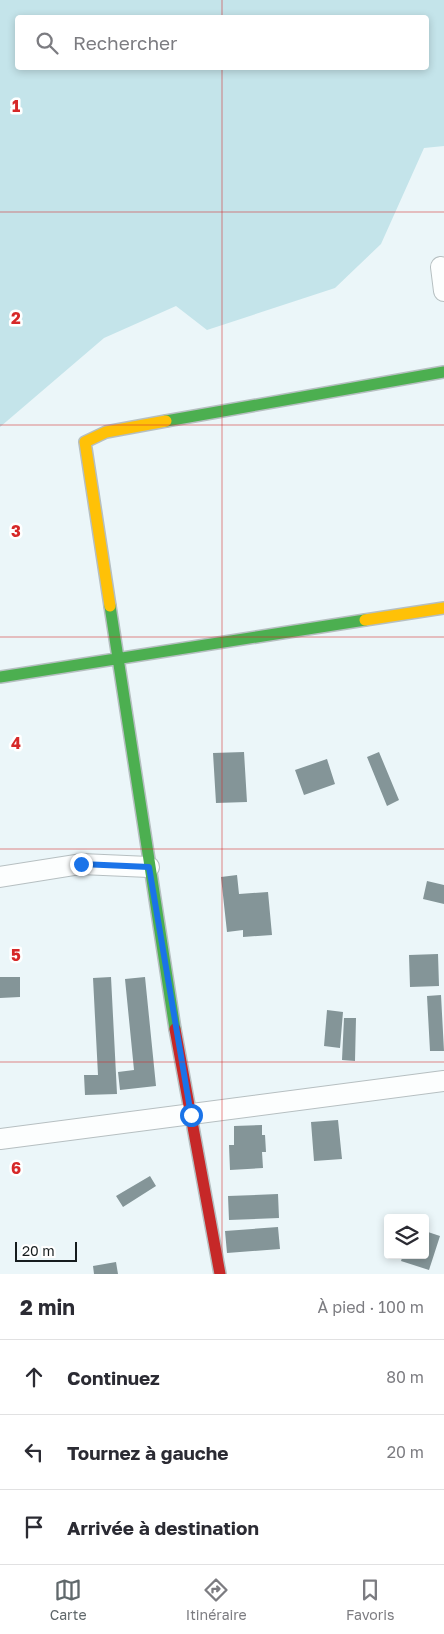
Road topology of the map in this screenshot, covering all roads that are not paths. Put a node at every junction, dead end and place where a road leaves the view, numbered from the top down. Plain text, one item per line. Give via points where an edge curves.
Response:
1 (441, 267) dead end
2 (444, 291) edge
3 (444, 372) edge
4 (444, 608) edge
5 (117, 660) junction
6 (0, 678) edge
7 (149, 867) junction
8 (0, 877) edge
9 (444, 1081) edge
10 (191, 1115) junction
11 (0, 1139) edge
12 (220, 1274) edge

1 - 2 street
3 - 5 street via 125,428 88,439 84,447
4 - 5 street
5 - 6 street
5 - 7 street
7 - 8 street via 81,864
7 - 10 street
9 - 10 street
10 - 11 street
10 - 12 street

